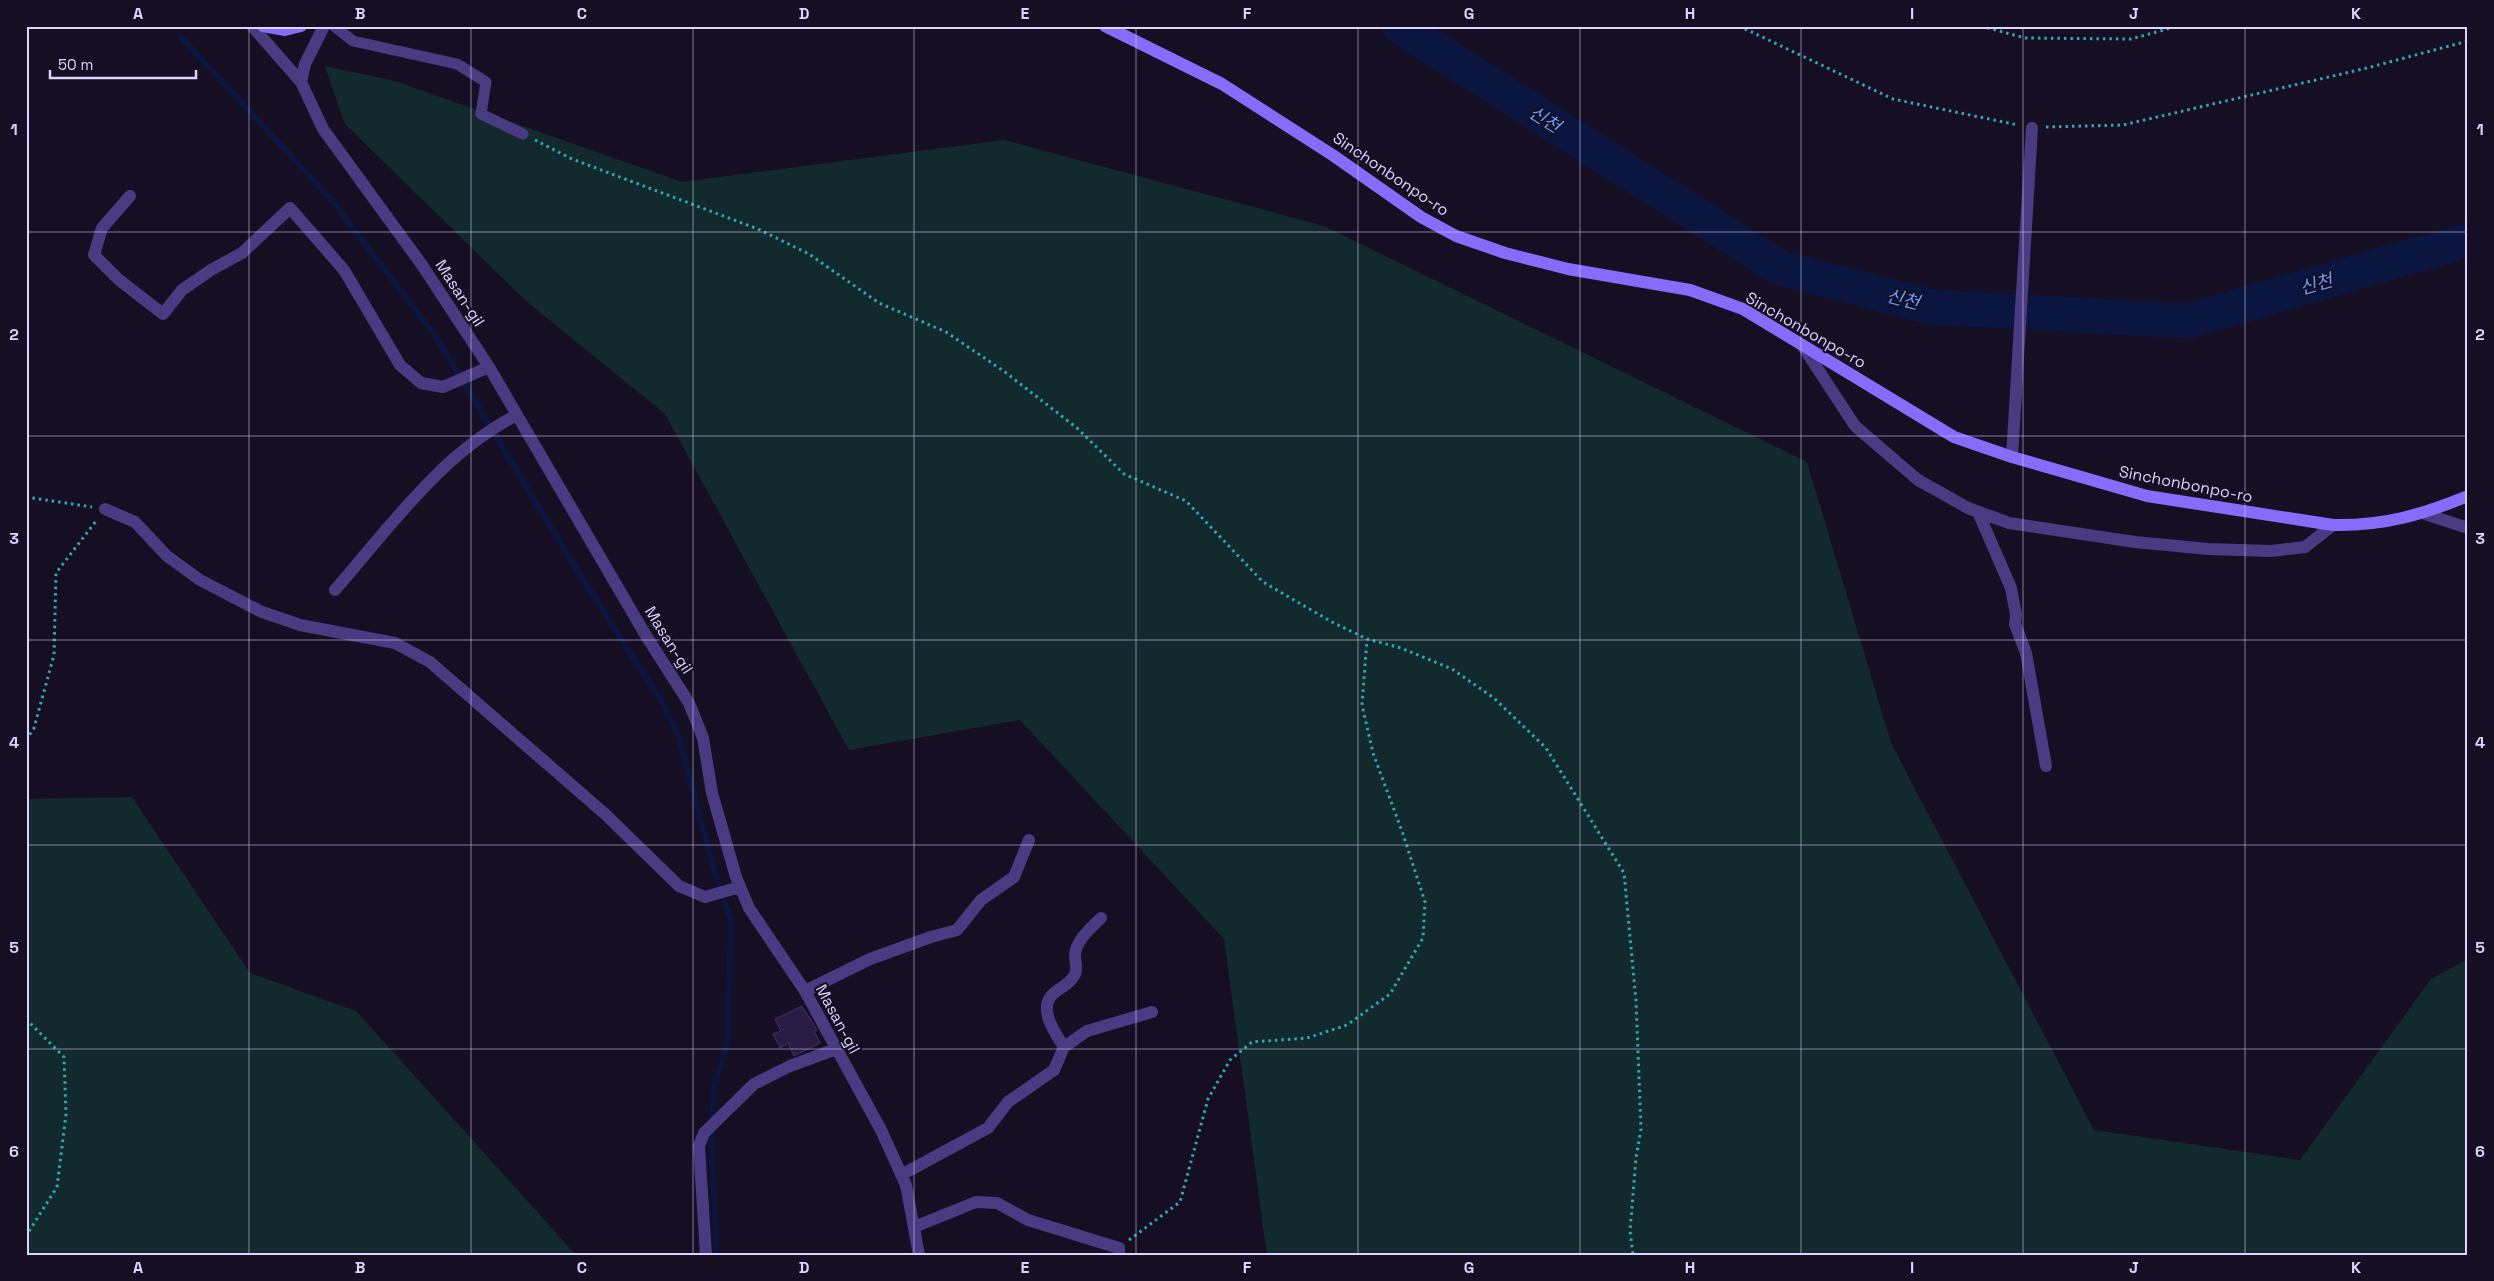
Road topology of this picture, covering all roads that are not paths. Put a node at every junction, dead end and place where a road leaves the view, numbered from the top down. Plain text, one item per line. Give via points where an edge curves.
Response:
1 (252, 26) edge
2 (263, 26) edge
3 (301, 26) edge
4 (324, 26) edge
5 (334, 26) edge
6 (1105, 26) edge
7 (301, 82) junction
8 (2032, 128) road end
9 (523, 134) road end
10 (130, 196) dead end
11 (1802, 345) junction
12 (490, 367) junction
13 (516, 415) junction
14 (2012, 457) junction
15 (2468, 496) edge
16 (105, 509) road end
17 (1978, 512) junction
18 (2425, 514) junction
19 (2333, 525) junction
20 (2468, 528) edge
21 (335, 590) dead end
22 (2046, 766) dead end
23 (1029, 840) dead end
24 (740, 887) junction
25 (1101, 918) dead end
26 (804, 991) junction
27 (1152, 1012) dead end
28 (1064, 1047) junction
29 (836, 1048) junction
30 (902, 1175) junction
31 (914, 1227) junction
32 (1119, 1251) edge
33 (706, 1255) edge
34 (919, 1255) edge

1 - 7 street, Masan-gil
2 - 3 main road via 285,30
4 - 7 street via 305,64
5 - 9 lane via 353,41 458,64 486,82 481,114
6 - 11 main road, Sinchonbonpo-ro via 1222,84 1421,217 1456,236 1568,269 1690,290 1743,309
7 - 12 street, Masan-gil via 323,130 422,265
8 - 14 street
10 - 12 street via 102,228 94,255 118,279 163,314 182,290 242,253 290,208 344,270 400,365 421,383 443,387
11 - 14 main road, Sinchonbonpo-ro via 1954,437
11 - 17 street via 1856,426 1918,480
12 - 13 street, Masan-gil
13 - 21 street via 474,440 428,484
13 - 24 street, Masan-gil via 689,703 703,738 712,793
14 - 19 main road, Sinchonbonpo-ro via 2147,496
15 - 18 main road, Sinchonbonpo-ro
16 - 24 street via 135,522 167,556 200,580 262,612 300,625 395,642 430,662 605,814 679,886 705,897
17 - 19 street via 2009,523 2135,542 2208,549 2271,551 2304,547
17 - 22 street via 2012,588 2015,624 2026,653
18 - 19 main road, Sinchonbonpo-ro via 2364,526
18 - 20 street
23 - 26 street via 1014,877 981,900 957,930 870,959
24 - 26 street, Masan-gil via 762,931
25 - 28 street via 1084,935 1075,953 1076,973 1069,983 1051,996 1047,1011 1050,1024
26 - 29 street, Masan-gil
27 - 28 street via 1087,1031
28 - 30 street via 1054,1070 1008,1102 988,1128
29 - 30 street, Masan-gil
29 - 33 street via 754,1084 704,1133 700,1146
30 - 31 street, Masan-gil
31 - 32 street via 976,1202 997,1203 1028,1220
31 - 34 street, Masan-gil

